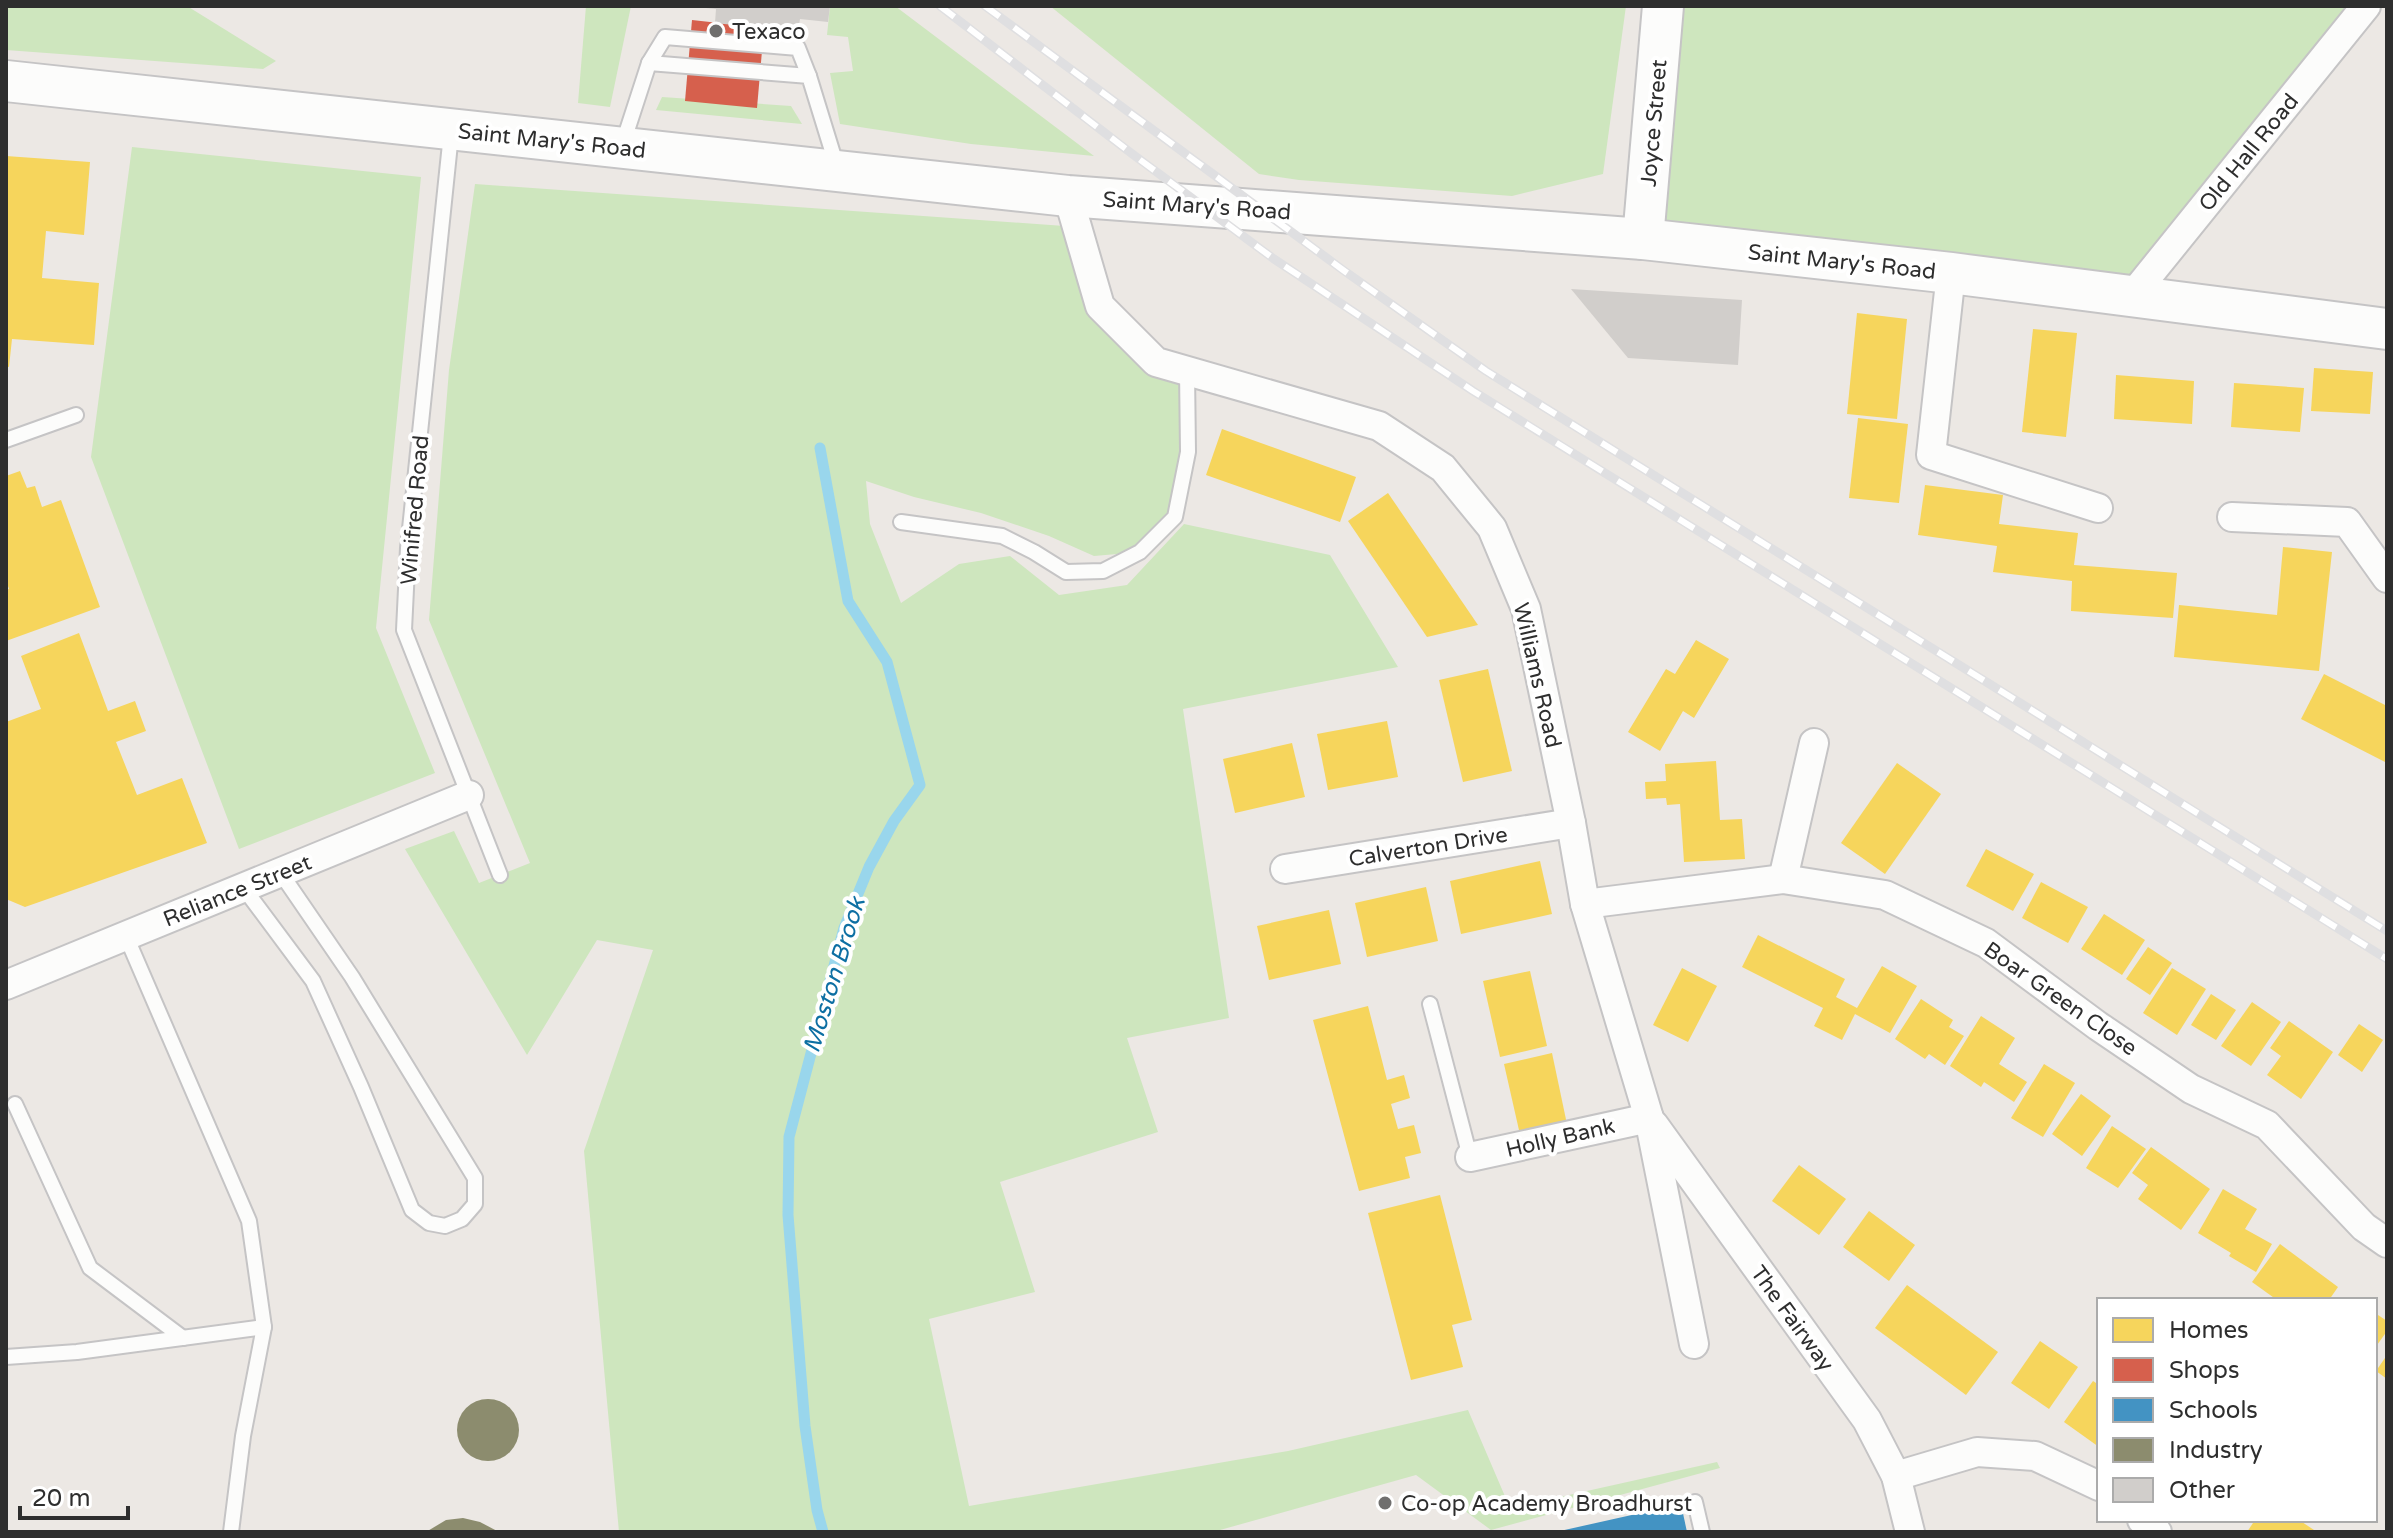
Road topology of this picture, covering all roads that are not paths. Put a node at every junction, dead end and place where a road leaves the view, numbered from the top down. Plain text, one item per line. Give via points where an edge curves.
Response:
1 (1663, 6) edge
2 (2366, 6) edge
3 (649, 63) junction
4 (809, 76) junction
5 (6, 81) edge
6 (452, 129) junction
7 (621, 147) junction
8 (838, 171) junction
9 (1068, 196) junction
10 (1643, 239) junction
11 (1951, 273) junction
12 (2131, 297) junction
13 (2387, 329) edge
14 (1187, 371) junction
15 (76, 415) dead end
16 (6, 440) edge
17 (2098, 508) dead end
18 (2232, 517) dead end
19 (901, 522) dead end
20 (2387, 578) edge
21 (1814, 743) dead end
22 (469, 795) junction
23 (1571, 823) junction
24 (1285, 869) dead end
25 (280, 872) junction
26 (500, 875) dead end
27 (1783, 879) junction
28 (243, 887) junction
29 (1585, 904) junction
30 (126, 936) junction
31 (6, 985) edge
32 (1430, 1004) dead end
33 (15, 1104) dead end
34 (1649, 1118) junction
35 (1470, 1157) joint
36 (2387, 1243) edge
37 (264, 1327) junction
38 (183, 1338) junction
39 (1694, 1344) dead end
40 (6, 1357) edge
41 (1896, 1476) junction
42 (2097, 1485) edge
43 (1695, 1502) dead end
44 (231, 1532) edge
45 (1702, 1532) edge
46 (1910, 1532) edge

1 - 10 street, Joyce Street
2 - 12 street, Old Hall Road
3 - 4 lane
3 - 4 lane via 665,37 680,38 798,48
3 - 7 lane
4 - 8 lane
5 - 6 street, Saint Mary's Road
6 - 7 street, Saint Mary's Road
6 - 22 lane, Winifred Road via 404,630
7 - 8 street, Saint Mary's Road
8 - 9 street, Saint Mary's Road
9 - 10 street, Saint Mary's Road
9 - 14 street, Williams Road via 1100,306 1156,362
10 - 11 street, Saint Mary's Road
11 - 12 street, Saint Mary's Road
11 - 17 street via 1931,455
12 - 13 street, Saint Mary's Road
14 - 19 lane via 1188,452 1175,517 1140,552 1103,571 1066,572 1002,536
14 - 23 street, Williams Road via 1379,426 1443,468 1492,528 1526,609
15 - 16 lane
18 - 20 street via 2347,522
21 - 27 street
22 - 25 street, Reliance Street
22 - 26 lane, Winifred Road
23 - 24 street, Calverton Drive
23 - 29 street, Williams Road
25 - 28 street, Reliance Street
25 - 28 lane via 352,977 475,1178 475,1204 462,1219 445,1226 429,1223 412,1210 313,981
27 - 29 street, Boar Green Close
27 - 36 street, Boar Green Close via 1885,895 1986,943 2191,1089 2267,1125 2364,1227
28 - 30 street, Reliance Street
29 - 34 street, Williams Road
30 - 31 street, Reliance Street
30 - 37 lane via 249,1221
32 - 35 lane
33 - 38 lane via 90,1268
34 - 35 street, Holly Bank
34 - 39 street, Williams Road
34 - 41 street, The Fairway via 1867,1420
37 - 38 lane
37 - 44 lane
38 - 40 lane
41 - 42 street via 1977,1452 2035,1456
41 - 46 street, The Fairway
43 - 45 lane

